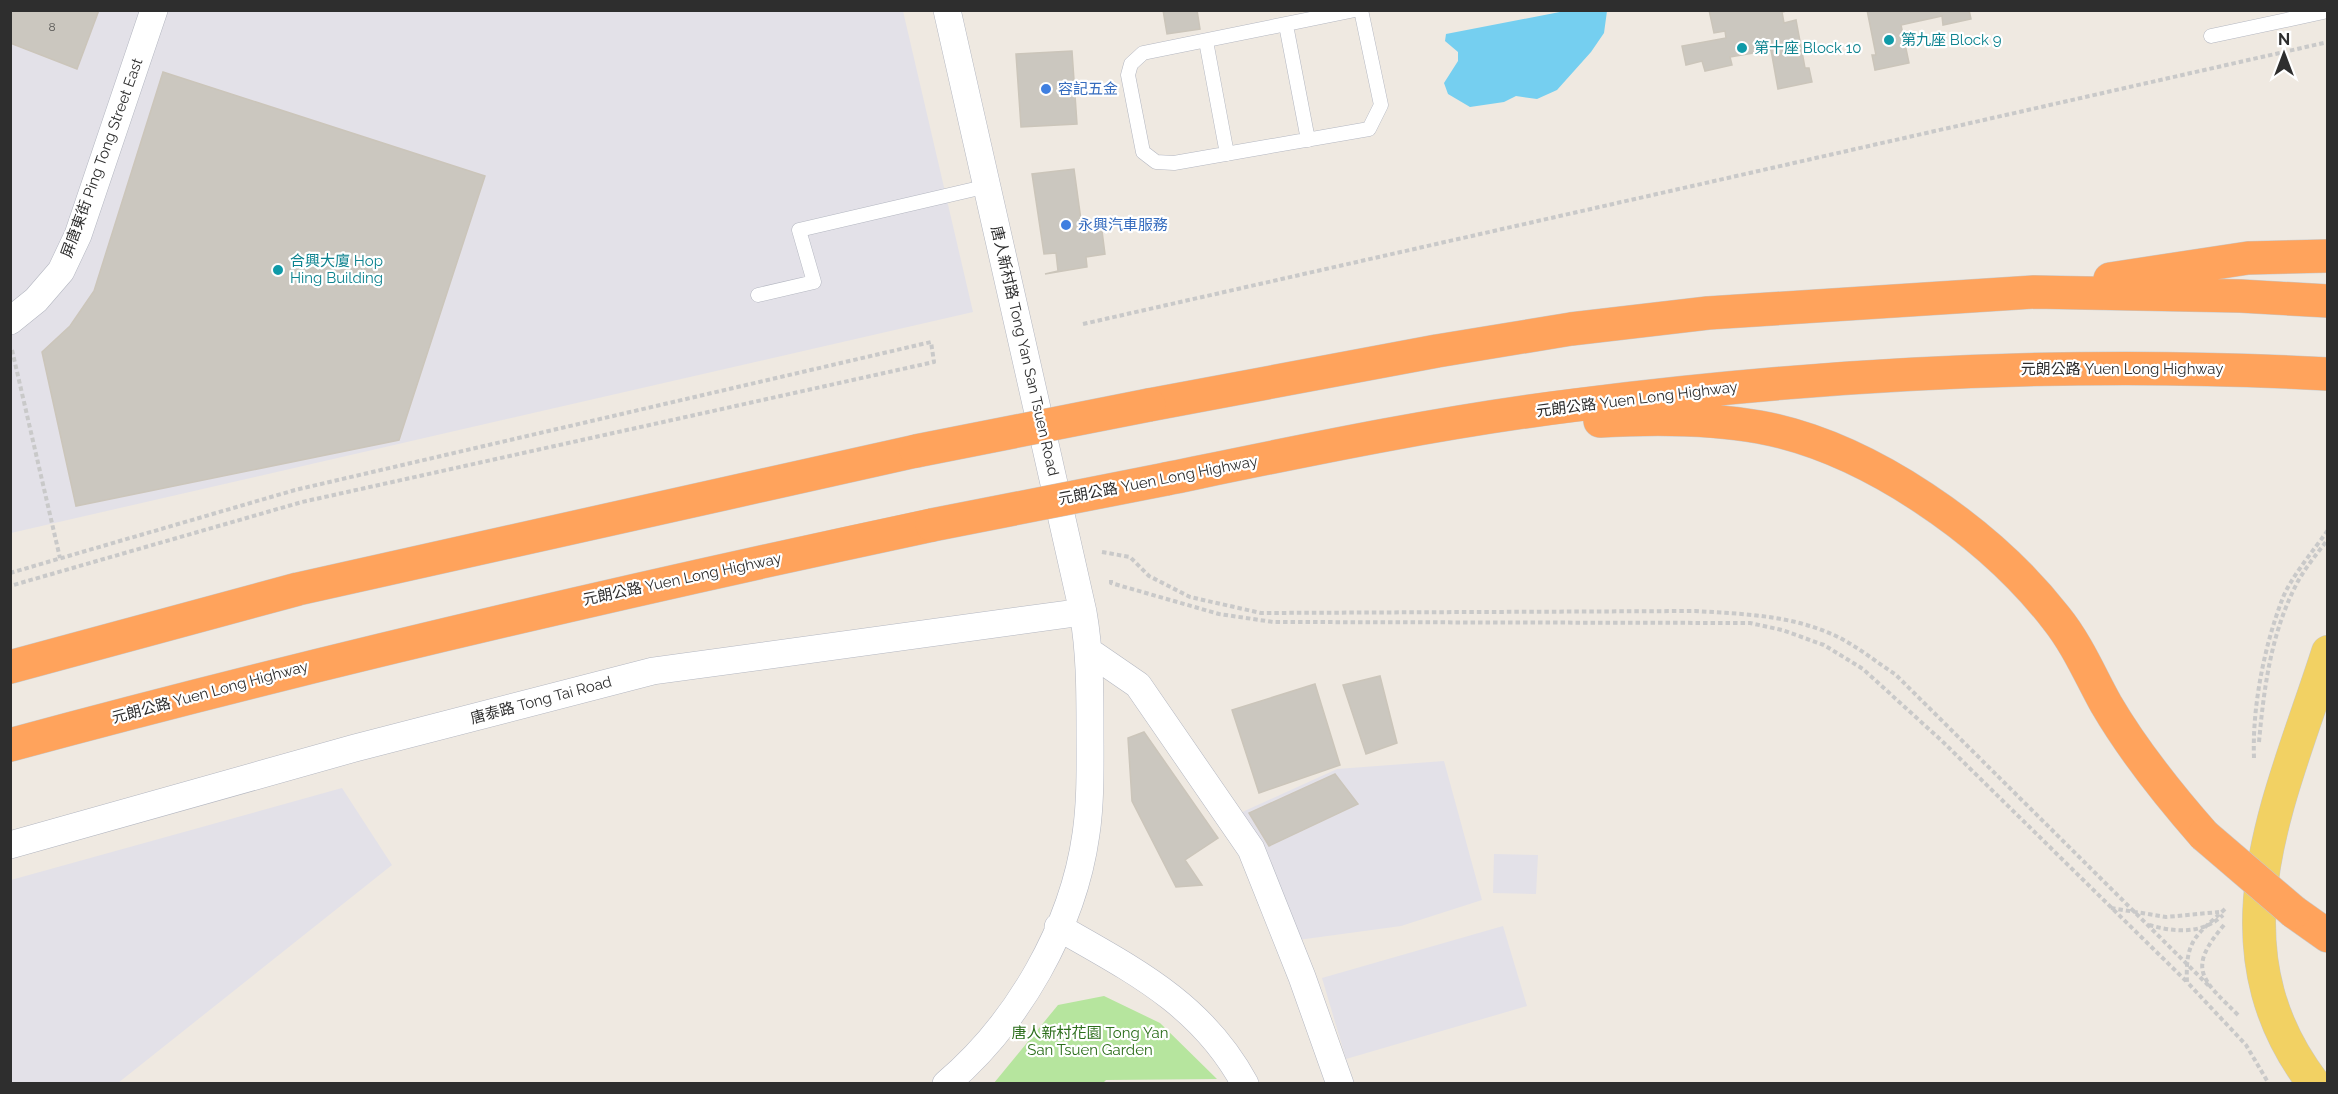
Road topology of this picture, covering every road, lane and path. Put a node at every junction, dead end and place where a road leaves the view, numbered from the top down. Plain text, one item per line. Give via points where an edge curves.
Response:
1 (154, 10) edge
2 (948, 10) edge
3 (1355, 10) edge
4 (1361, 10) edge
5 (2328, 11) edge
6 (1286, 25) junction
7 (2211, 36) dead end
8 (1206, 41) junction
9 (2328, 42) edge
10 (1308, 140) junction
11 (1227, 154) junction
12 (988, 186) junction
13 (2328, 256) edge
14 (2034, 292) junction
15 (758, 295) dead end
16 (2328, 301) edge
17 (10, 321) edge
18 (1083, 324) dead end
19 (12, 350) dead end
20 (2328, 374) edge
21 (1356, 440) junction
22 (1099, 541) dead end
23 (1102, 552) junction
24 (60, 558) junction
25 (1105, 562) dead end
26 (10, 573) edge
27 (1108, 573) dead end
28 (10, 586) edge
29 (1083, 612) junction
30 (1090, 652) junction
31 (2328, 652) edge
32 (10, 667) edge
33 (10, 745) edge
34 (10, 845) edge
35 (2111, 908) junction
36 (2229, 908) dead end
37 (2223, 912) dead end
38 (2147, 925) junction
39 (1058, 927) junction
40 (2328, 936) edge
41 (2187, 982) dead end
42 (2209, 986) dead end
43 (946, 1083) edge
44 (1245, 1083) edge
45 (1340, 1083) edge
46 (2314, 1083) edge

1 - 17 street, 屏唐東街 Ping Tong Street East via 78,235 61,271 36,300
2 - 12 street, 唐人新村路 Tong Yan San Tsuen Road
3 - 6 lane
4 - 10 lane via 1381,105 1377,117 1370,129
5 - 7 lane
6 - 8 lane
6 - 10 lane
8 - 11 lane
8 - 11 lane via 1143,53 1131,64 1128,75 1143,152 1156,162 1174,163
9 - 18 path
10 - 11 lane
12 - 15 lane via 799,230 814,282
12 - 29 street, 唐人新村路 Tong Yan San Tsuen Road
13 - 14 highway via 2248,258
14 - 16 highway
14 - 32 highway, bridge via 1806,305 1642,320 1437,351 916,451 298,589
19 - 24 path
20 - 21 highway, 元朗公路 Yuen Long Highway via 2132,367 1993,369 1857,377 1573,405
21 - 33 highway, 元朗公路 Yuen Long Highway, bridge via 932,525 452,631
21 - 40 highway, bridge via 1500,426 1689,420 1759,427 1813,442 1860,462 1962,526 2009,566 2056,618 2133,747 2169,795 2204,835
22 - 23 path
23 - 25 path
23 - 38 path via 1130,556 1149,576 1191,597 1261,613 1695,611 1762,614 1837,636 1895,674
24 - 26 path
24 - 28 path via 295,490 931,342 934,362 302,502
27 - 35 path via 1111,583 1219,614 1274,622 1750,623 1782,630 1824,645 1863,669
29 - 30 street, 唐人新村路 Tong Yan San Tsuen Road
29 - 34 street, 唐泰路 Tong Tai Road via 652,671 355,748
30 - 39 street, 唐人新村路 Tong Yan San Tsuen Road via 1086,835 1073,890
30 - 45 street via 1138,686 1251,849
31 - 46 main road via 2266,845 2259,907 2258,941 2269,996 2287,1042
35 - 37 path via 2166,917
35 - 41 path
36 - 38 path via 2215,922 2193,930 2174,932
38 - 42 path
39 - 43 street, 唐人新村路 Tong Yan San Tsuen Road via 1013,1010 981,1050
39 - 44 street via 1170,995 1215,1037

